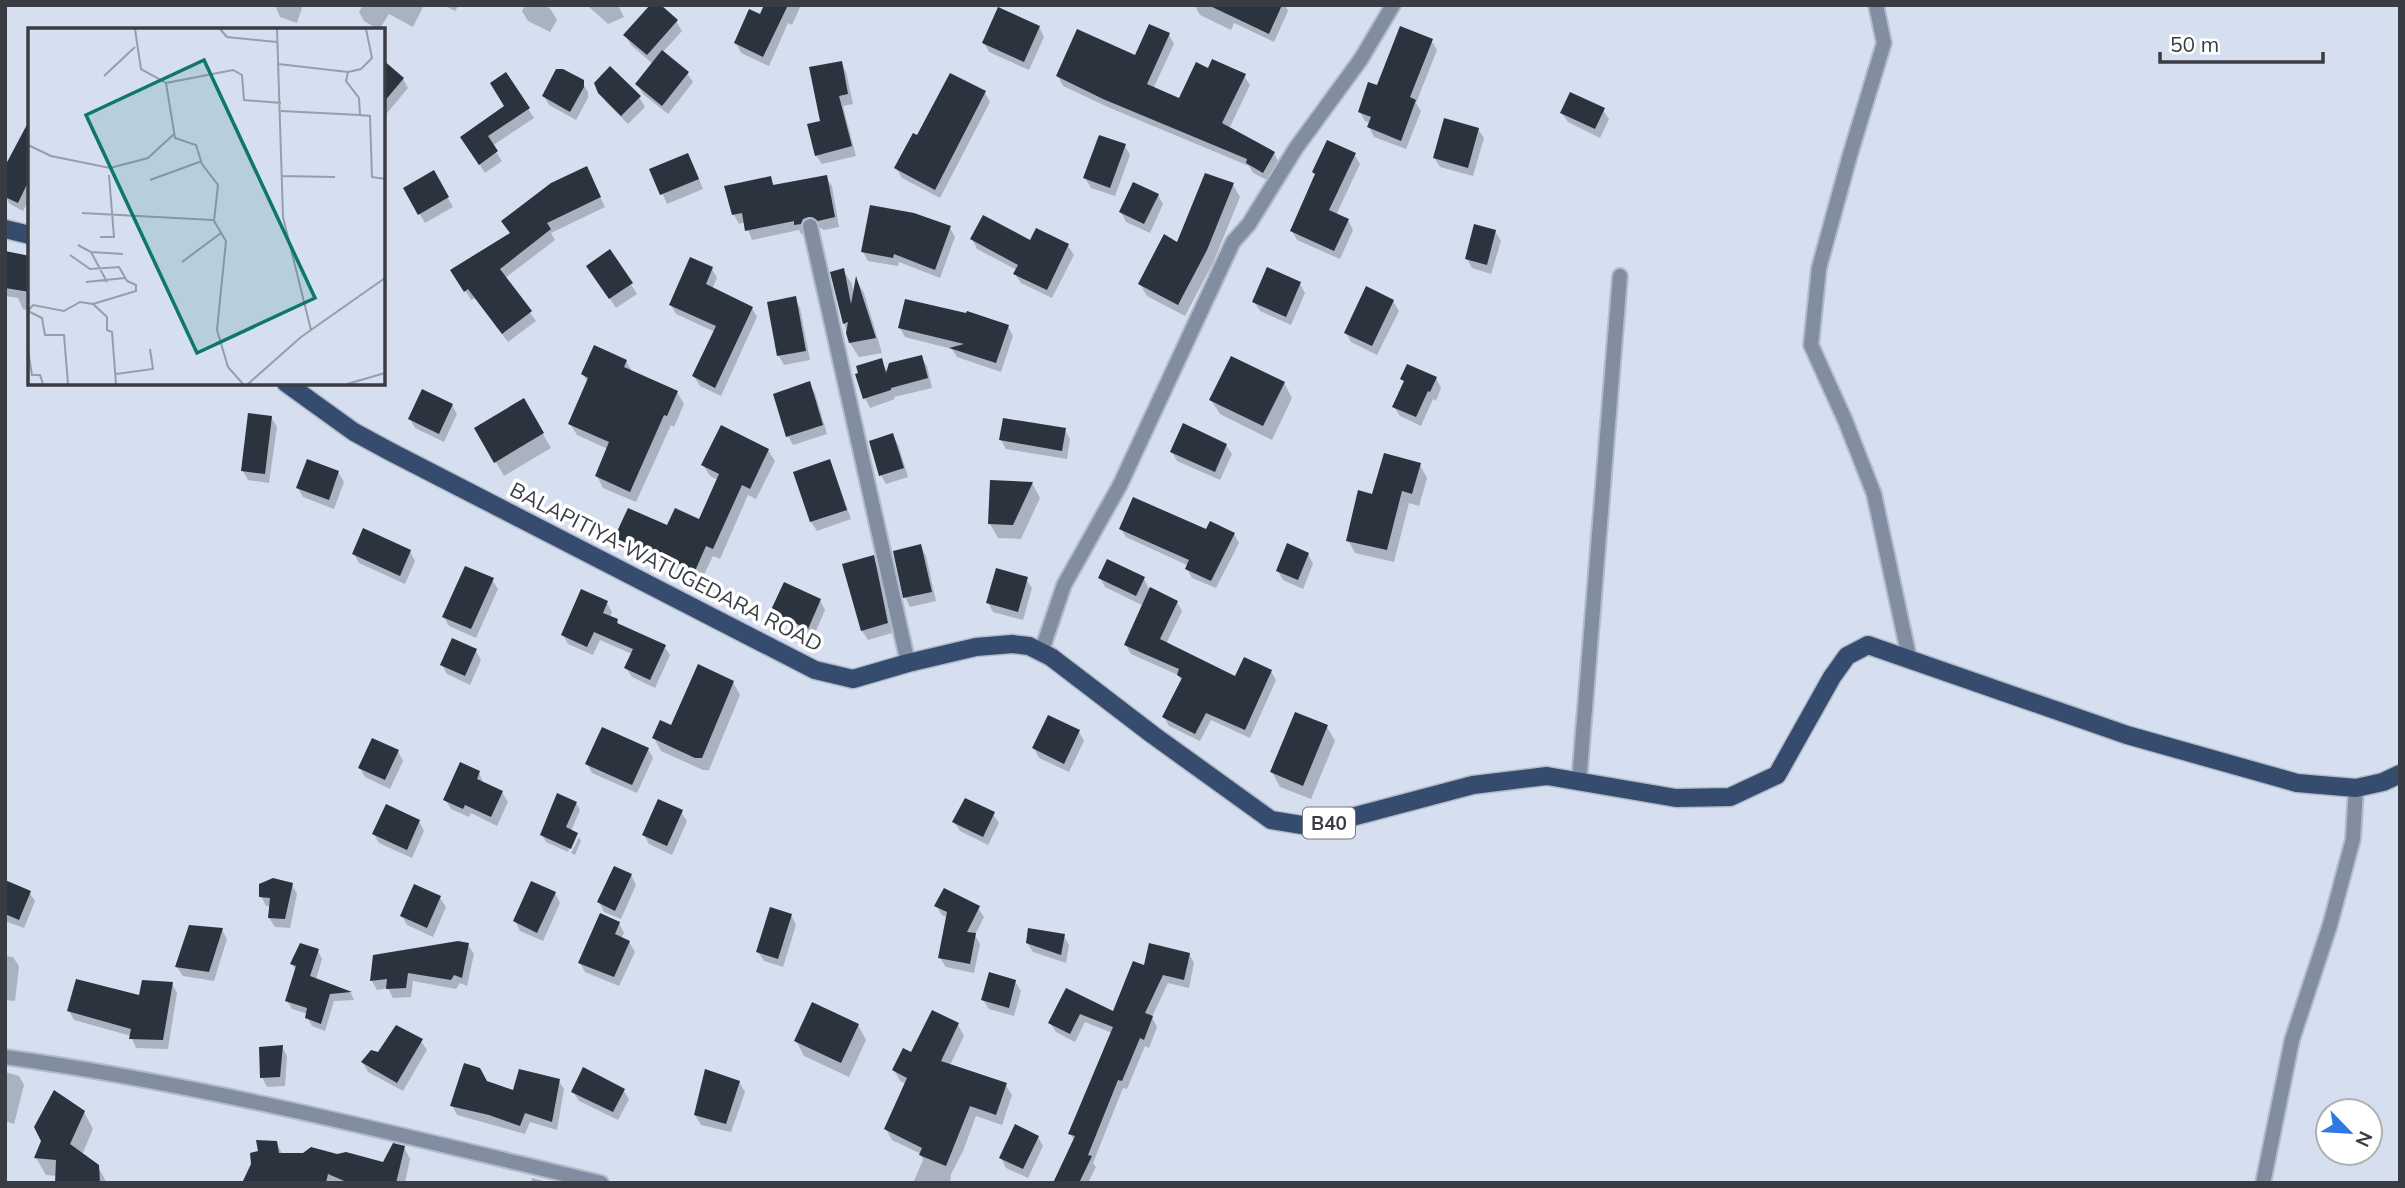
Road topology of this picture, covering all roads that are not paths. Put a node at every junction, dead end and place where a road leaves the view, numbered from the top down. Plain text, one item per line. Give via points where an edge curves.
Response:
1 (1393, 5) edge
2 (1876, 5) edge
3 (810, 226) dead end
4 (5, 229) edge
5 (28, 234) edge
6 (1620, 276) dead end
7 (289, 385) edge
8 (1042, 650) junction
9 (1909, 657) junction
10 (908, 663) junction
11 (2400, 774) edge
12 (1579, 782) junction
13 (2356, 788) junction
14 (5, 1056) edge
15 (601, 1183) edge
16 (2263, 1183) edge

1 - 8 street via 1250,224 1233,242 1120,485 1064,585
2 - 9 street via 1884,43 1819,268 1811,345 1874,494
3 - 10 street
4 - 5 main road
6 - 12 street
7 - 10 main road, BALAPITIYA-WATUGEDARA ROAD / B40 via 354,432 815,670 853,679
8 - 10 main road, BALAPITIYA-WATUGEDARA ROAD / B40 via 1013,643
8 - 12 main road, BALAPITIYA-WATUGEDARA ROAD / B40 via 1271,820 1314,827 1474,785 1547,776
9 - 12 main road, BALAPITIYA-WATUGEDARA ROAD / B40 via 1868,645 1847,656 1777,775 1730,797 1676,798
9 - 13 main road, BALAPITIYA-WATUGEDARA ROAD / B40 via 2127,735 2297,783
11 - 13 main road, BALAPITIYA-WATUGEDARA ROAD / B40
13 - 16 street via 2353,839 2291,1040
14 - 15 street via 222,1096

